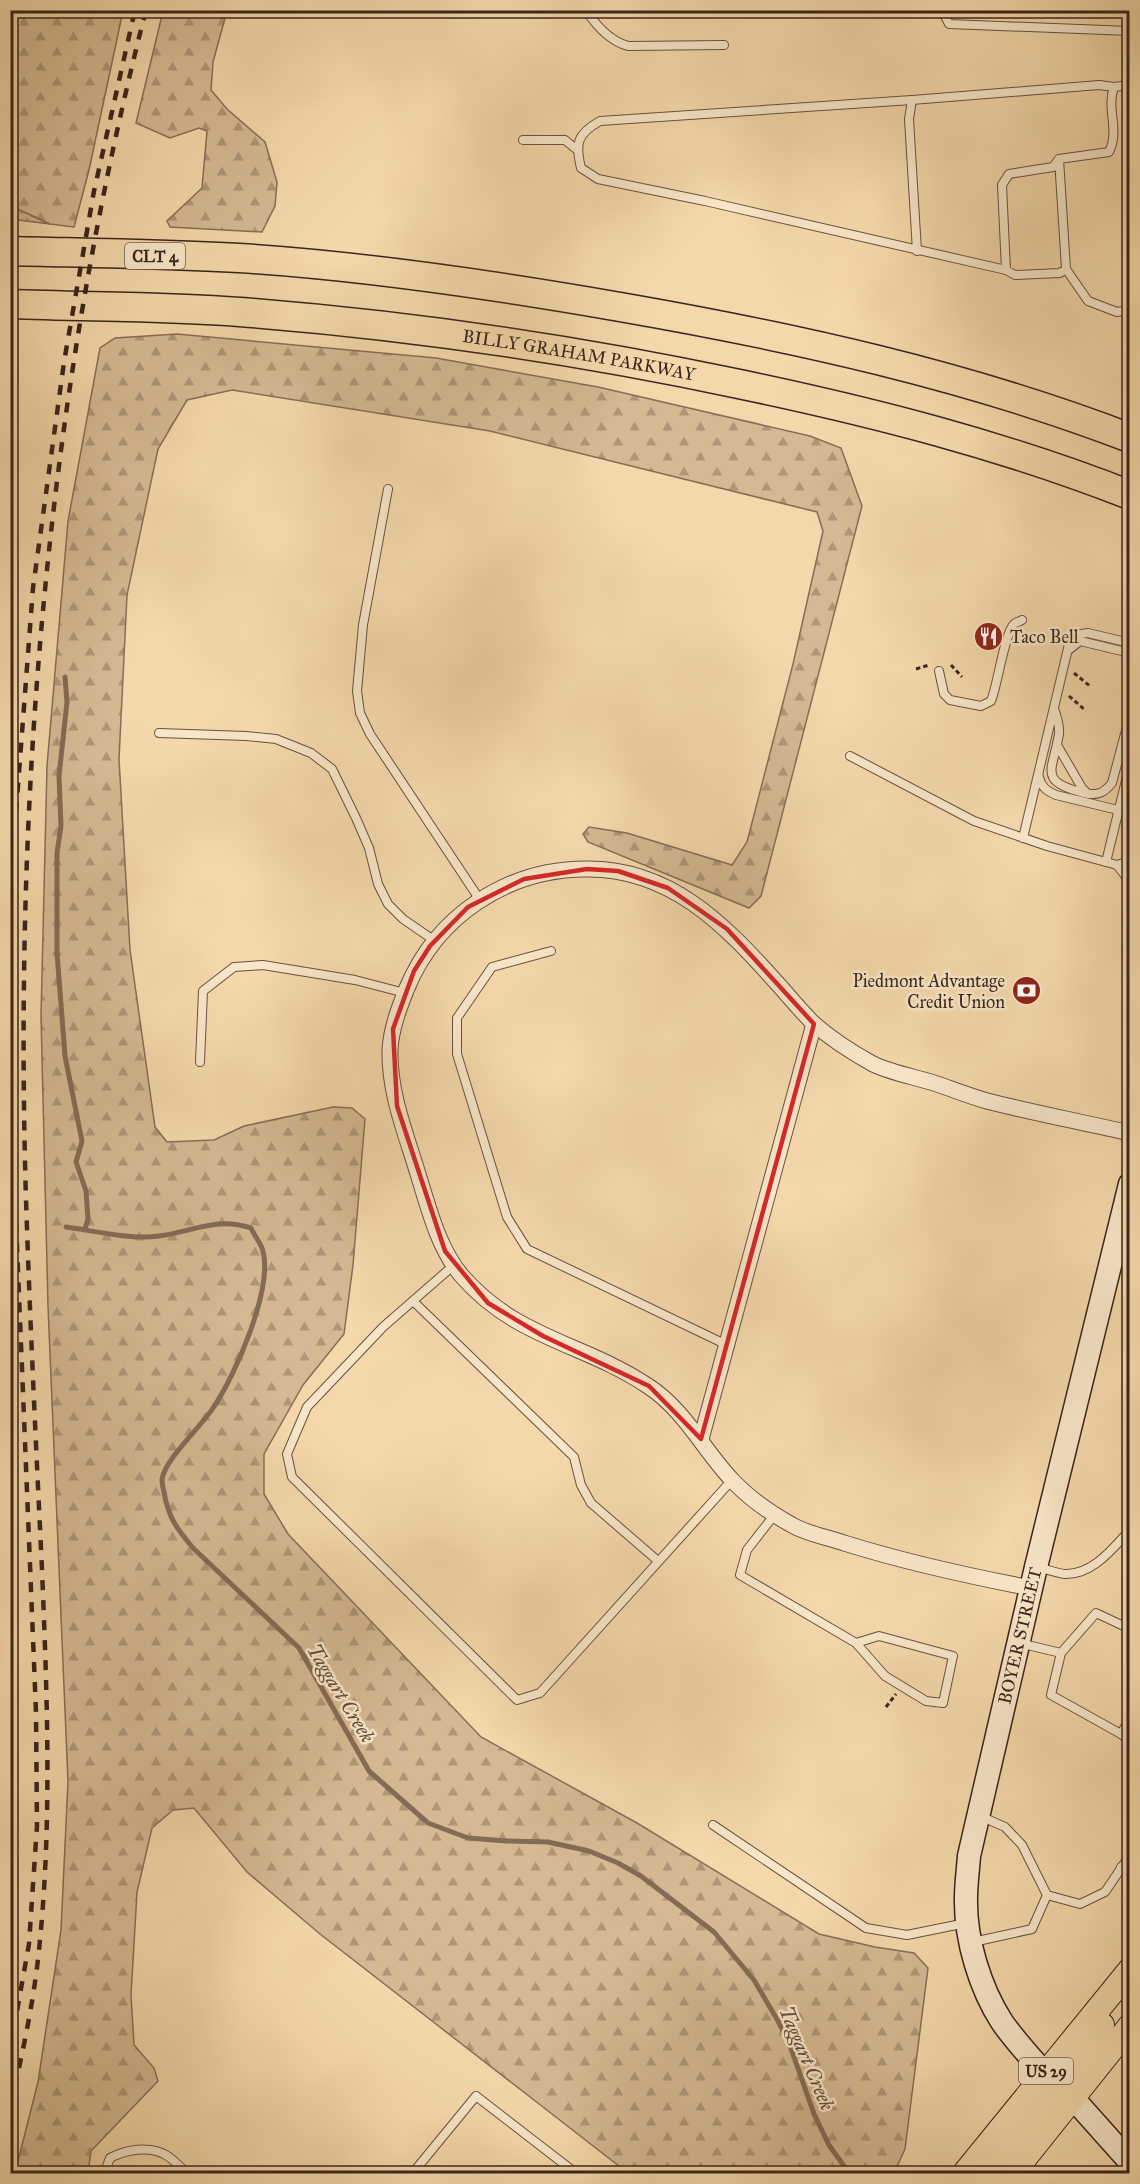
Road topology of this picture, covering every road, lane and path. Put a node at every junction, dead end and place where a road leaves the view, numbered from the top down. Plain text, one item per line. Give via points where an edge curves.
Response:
1 (586, 10) edge
2 (942, 10) edge
3 (1130, 30) edge
4 (724, 45) dead end
5 (1130, 85) edge
6 (1114, 87) junction
7 (912, 100) junction
8 (523, 140) dead end
9 (576, 149) junction
10 (1059, 159) junction
11 (10, 236) edge
12 (10, 251) edge
13 (917, 251) junction
14 (71, 253) junction
15 (1066, 268) junction
16 (1006, 270) junction
17 (10, 304) edge
18 (1130, 310) edge
19 (1130, 438) edge
20 (388, 489) dead end
21 (1130, 495) edge
22 (1022, 620) dead end
23 (1130, 643) edge
24 (1068, 650) junction
25 (1130, 653) edge
26 (1065, 664) junction
27 (939, 671) dead end
28 (1091, 687) dead end
29 (1059, 688) junction
30 (1054, 706) junction
31 (1086, 711) dead end
32 (1130, 715) edge
33 (159, 733) dead end
34 (1056, 744) junction
35 (850, 756) dead end
36 (1130, 764) edge
37 (1038, 772) junction
38 (1087, 794) junction
39 (1118, 810) junction
40 (1023, 838) junction
41 (1130, 861) edge
42 (1106, 862) junction
43 (1118, 865) junction
44 (1130, 882) edge
45 (480, 900) junction
46 (435, 940) junction
47 (551, 951) dead end
48 (405, 993) junction
49 (814, 1024) junction
50 (200, 1062) dead end
51 (1130, 1133) edge
52 (1130, 1184) edge
53 (454, 1265) junction
54 (413, 1301) junction
55 (727, 1345) junction
56 (701, 1439) junction
57 (732, 1480) junction
58 (775, 1514) junction
59 (1130, 1530) edge
60 (658, 1561) junction
61 (1033, 1577) junction
62 (1130, 1629) edge
63 (1018, 1642) junction
64 (856, 1643) junction
65 (1061, 1653) junction
66 (1130, 1718) edge
67 (1121, 1734) junction
68 (1130, 1742) edge
69 (978, 1815) junction
70 (713, 1825) dead end
71 (1130, 1855) edge
72 (1121, 1868) junction
73 (1130, 1875) edge
74 (1047, 1895) junction
75 (970, 1933) junction
76 (1130, 1970) edge
77 (1130, 1983) edge
78 (1130, 2026) edge
79 (1044, 2073) junction
80 (1072, 2097) junction
81 (1130, 2162) edge
82 (104, 2174) edge
83 (188, 2174) edge
84 (412, 2174) edge
85 (577, 2174) edge
86 (964, 2174) edge
87 (989, 2174) edge
88 (1012, 2174) edge

1 - 4 lane via 596,25 628,46
2 - 3 lane via 949,24
5 - 6 lane
6 - 7 lane
6 - 10 lane via 1114,141 1109,152
7 - 9 lane via 600,121 585,130
7 - 13 lane via 909,119
8 - 9 lane via 564,140
9 - 13 lane via 581,168 598,179
10 - 15 lane
10 - 16 lane via 1053,167 1009,174 1002,185
11 - 14 highway
12 - 14 highway
13 - 16 lane
14 - 19 highway, CLT 4 via 240,258 547,294 685,318 958,381
15 - 16 lane via 1059,273 1015,275
15 - 18 lane via 1088,301 1117,312
17 - 21 highway, BILLY GRAHAM PARKWAY via 236,312 539,347 697,375 944,432
20 - 45 lane via 363,625 357,691 360,713
22 - 27 lane via 1010,631 991,702 981,706 950,700 944,694
23 - 24 lane via 1080,632 1074,635
24 - 25 lane via 1080,641
24 - 26 lane
26 - 28 path
26 - 29 lane
29 - 30 lane
29 - 31 path
30 - 34 lane via 1060,732
30 - 37 lane
32 - 38 lane via 1112,783 1098,794
33 - 46 lane via 276,739 311,753 332,769 369,848 378,884 388,904
34 - 38 lane
34 - 38 lane via 1051,773 1054,780 1063,788
35 - 40 lane via 974,821
36 - 39 lane
37 - 39 lane via 1048,792
37 - 40 lane
39 - 42 lane
40 - 42 lane
41 - 43 lane
42 - 43 lane
43 - 44 lane
45 - 46 street
45 - 49 street via 524,879 555,871 587,868 647,879 699,906 727,929
46 - 48 street via 414,971
47 - 55 lane via 492,968 457,1018 457,1054 507,1217 527,1249
48 - 50 lane via 355,980 263,965 234,967 203,990
48 - 53 street via 390,1049 396,1106 445,1251
49 - 51 street via 876,1066 985,1100
49 - 55 street
52 - 61 main road, BOYER STREET via 1117,1254
53 - 54 lane
53 - 56 street via 488,1303 514,1320 649,1386
54 - 60 lane via 574,1457 581,1485 591,1503
54 - 60 lane via 307,1407 287,1454 292,1477 517,1700 540,1693
55 - 56 street
56 - 57 street
57 - 58 street
57 - 60 lane
58 - 61 street via 795,1527 957,1574
58 - 64 lane via 747,1550 740,1575
59 - 61 lane via 1102,1560 1077,1572
61 - 63 main road, BOYER STREET
62 - 65 lane via 1096,1613
63 - 65 lane
63 - 69 main road, BOYER STREET
64 - 64 lane via 885,1676 926,1701 943,1703 953,1656 879,1636
65 - 67 lane via 1051,1695
66 - 67 lane
67 - 68 lane
69 - 74 lane via 1005,1827 1022,1845
69 - 75 main road, BOYER STREET via 969,1856 966,1900
70 - 75 lane via 866,1928 907,1935
71 - 72 lane
72 - 73 lane
72 - 74 lane via 1105,1892 1080,1905
74 - 75 lane via 1032,1929
75 - 79 main road, BOYER STREET via 986,1992 1016,2042
76 - 79 main road, US 29
77 - 80 main road via 1066,2077
78 - 80 main road, US 29
79 - 86 main road, US 29
79 - 87 main road via 1047,2094
80 - 81 main road
80 - 88 main road, US 29
82 - 83 lane via 110,2158 139,2150 165,2154
84 - 85 lane via 476,2096

